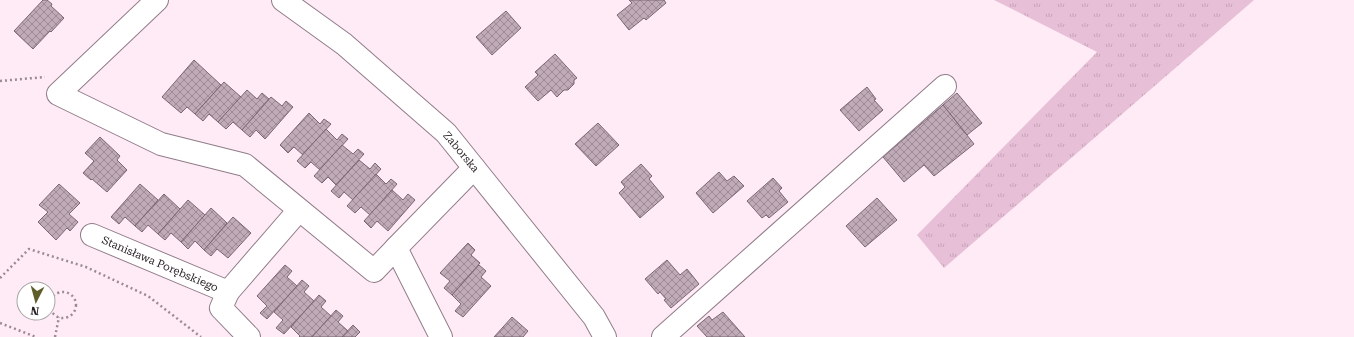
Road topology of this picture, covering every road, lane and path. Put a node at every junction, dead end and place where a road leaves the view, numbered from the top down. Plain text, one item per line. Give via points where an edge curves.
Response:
1 (157, 0) edge
2 (283, 0) edge
3 (79, 74) junction
4 (0, 81) edge
5 (945, 86) dead end
6 (474, 168) junction
7 (300, 210) junction
8 (92, 236) dead end
9 (396, 248) junction
10 (0, 278) edge
11 (228, 292) junction
12 (59, 317) junction
13 (0, 323) edge
14 (36, 337) edge
15 (55, 337) edge
16 (201, 337) edge
17 (249, 337) edge
18 (441, 337) edge
19 (605, 337) edge
20 (663, 337) edge

1 - 3 street
2 - 6 street, Zaborska via 344,44 446,134
3 - 4 path
3 - 7 street via 58,94 161,144 244,165
5 - 20 street
6 - 9 street
6 - 19 street, Zaborska via 594,317
7 - 9 street via 374,271
7 - 11 street, Stanisława Porębskiego
8 - 11 street, Stanisława Porębskiego
9 - 18 street
10 - 16 path via 29,249 86,267 148,296
11 - 17 street, Stanisława Porębskiego via 221,308
12 - 12 path via 69,317 76,309 75,299 68,293 58,293 51,301 52,311
12 - 15 path
13 - 14 path

